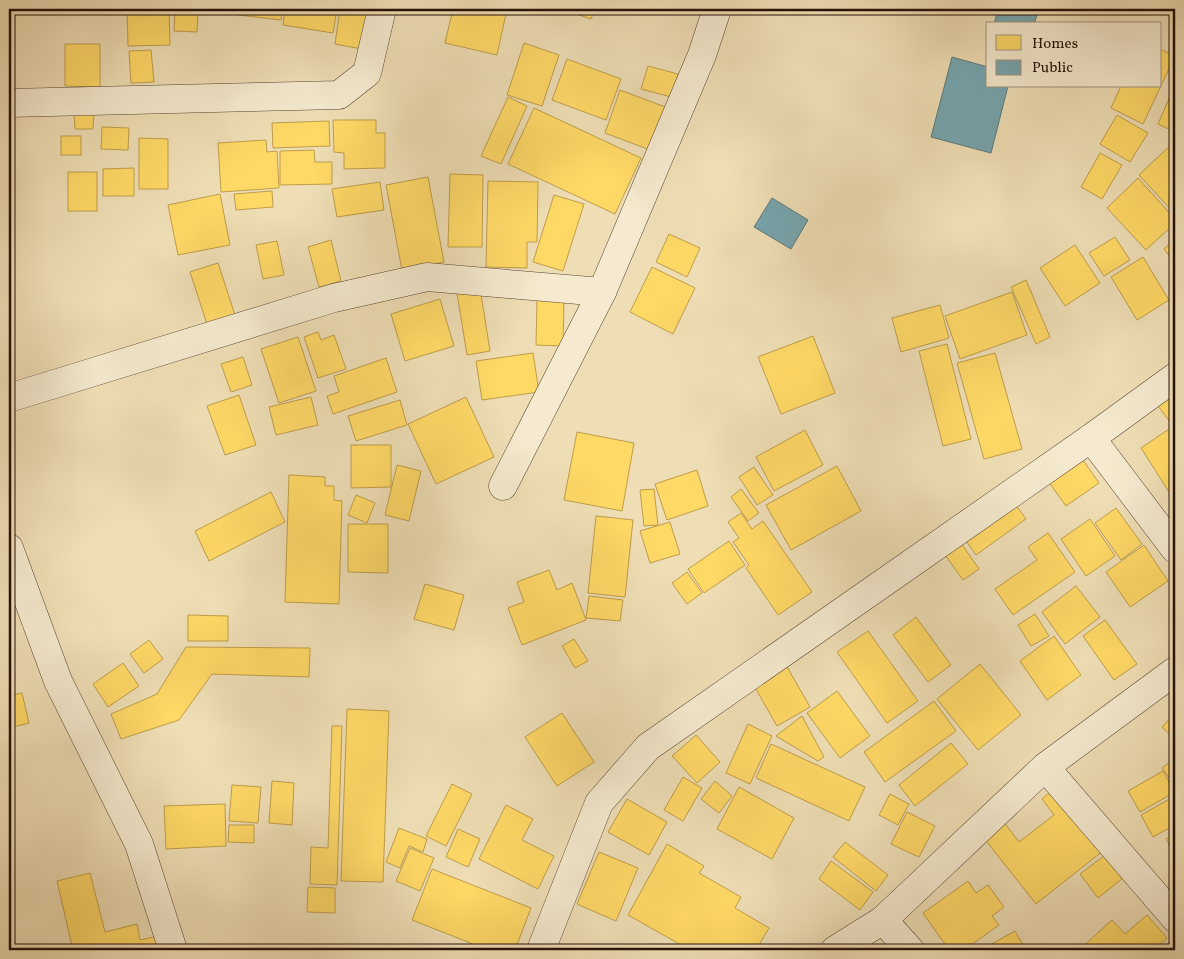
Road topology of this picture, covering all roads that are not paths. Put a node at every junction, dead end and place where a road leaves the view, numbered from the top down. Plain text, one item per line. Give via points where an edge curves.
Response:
1 (382, 9) edge
2 (716, 9) edge
3 (9, 103) edge
4 (602, 292) junction
5 (1175, 377) edge
6 (9, 398) edge
7 (1091, 438) junction
8 (503, 486) dead end
9 (9, 548) edge
10 (1175, 549) edge
11 (1175, 671) edge
12 (1046, 767) junction
13 (1175, 918) edge
14 (883, 920) junction
15 (173, 950) edge
16 (541, 950) edge
17 (835, 950) edge
18 (910, 950) edge

1 - 3 street via 367,73 339,95
2 - 4 street via 702,55
4 - 6 street via 426,277 334,298
4 - 8 street
5 - 7 street
7 - 10 street
7 - 16 street via 648,748 599,803
9 - 15 street via 58,682 138,844
11 - 12 street
12 - 13 street
12 - 14 street
14 - 17 street
14 - 18 street

